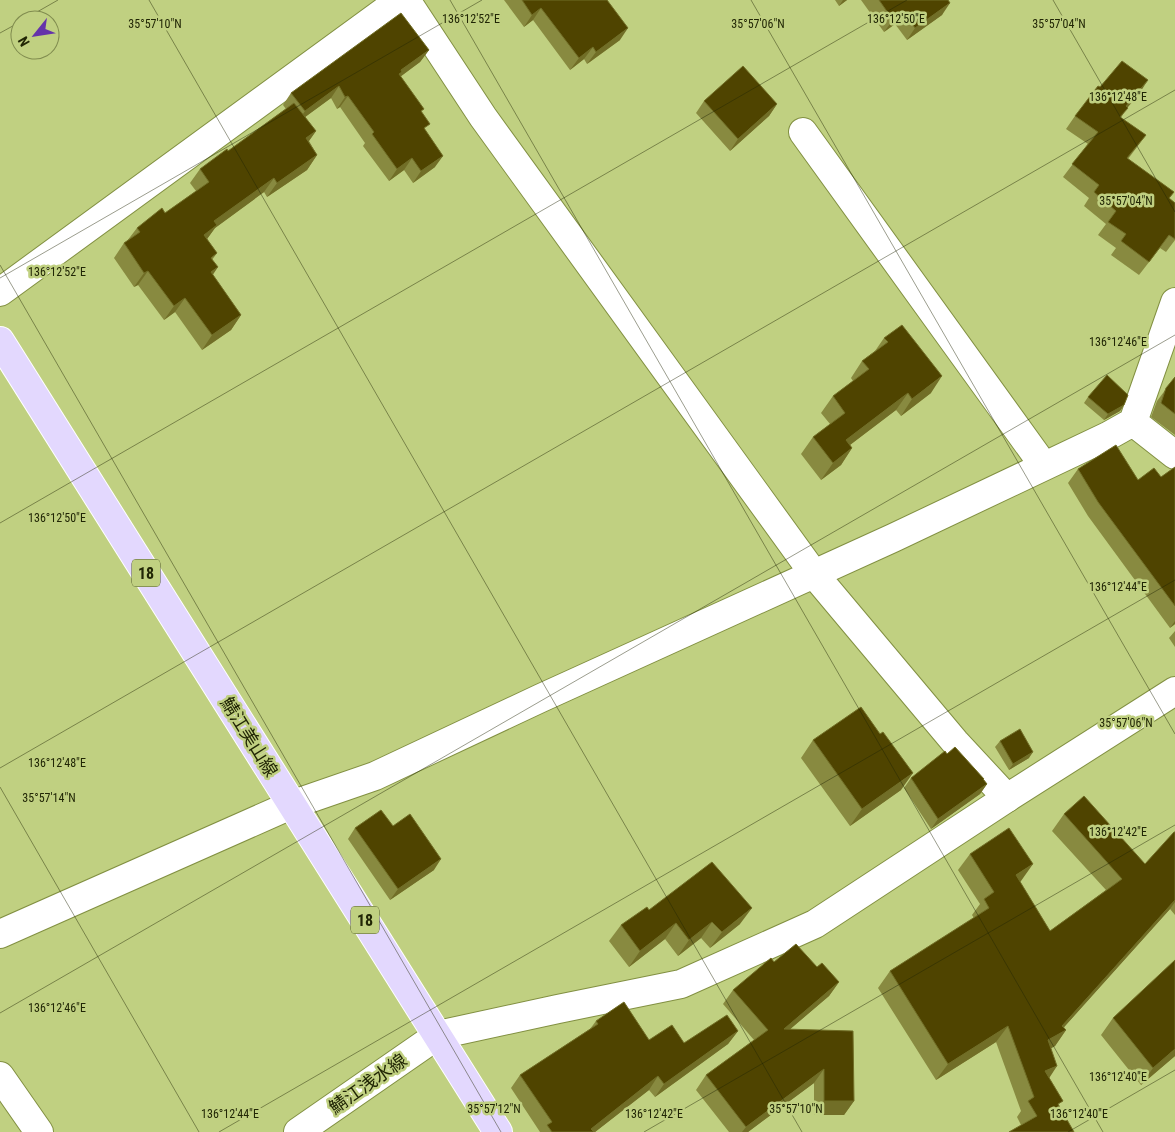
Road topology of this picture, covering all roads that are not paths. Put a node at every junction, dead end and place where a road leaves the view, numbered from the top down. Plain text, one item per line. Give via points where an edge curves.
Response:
1 (400, 0) edge
2 (406, 0) edge
3 (803, 132) dead end
4 (0, 292) edge
5 (1175, 302) edge
6 (0, 341) edge
7 (1133, 422) junction
8 (1175, 455) edge
9 (1044, 466) junction
10 (814, 574) junction
11 (1175, 691) edge
12 (1008, 798) junction
13 (291, 805) junction
14 (0, 934) edge
15 (438, 1035) junction
16 (0, 1076) edge
17 (39, 1132) edge
18 (298, 1132) edge
19 (498, 1132) edge

1 - 4 street
2 - 10 street via 488,124
3 - 9 street
5 - 7 street
6 - 13 main road, 鯖江美山線 / 18
7 - 8 street
7 - 9 street
9 - 10 street
10 - 12 street via 955,742
10 - 13 street via 375,776
11 - 12 street
12 - 15 street via 815,924 681,984
13 - 14 street
13 - 15 main road, 鯖江美山線 / 18
15 - 18 street, 鯖江浅水線
15 - 19 main road, 鯖江美山線 / 18
16 - 17 street

